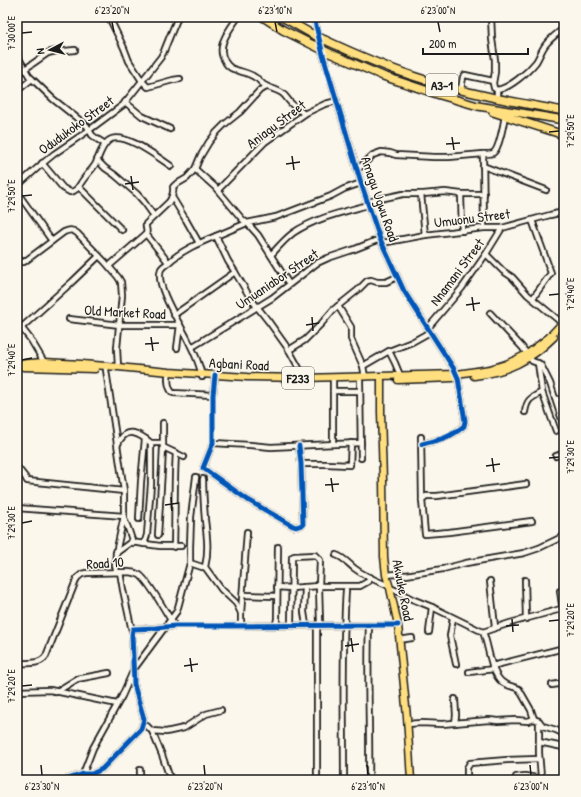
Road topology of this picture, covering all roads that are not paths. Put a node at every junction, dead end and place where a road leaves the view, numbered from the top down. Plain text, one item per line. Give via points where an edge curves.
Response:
1 (109, 17) edge
2 (178, 17) edge
3 (238, 17) edge
4 (263, 17) edge
5 (282, 17) edge
6 (314, 17) edge
7 (491, 17) edge
8 (564, 28) edge
9 (75, 50) dead end
10 (17, 55) edge
11 (24, 69) junction
12 (32, 78) junction
13 (180, 79) dead end
14 (142, 81) junction
15 (493, 81) junction
16 (261, 83) junction
17 (268, 87) junction
18 (260, 90) junction
19 (461, 90) junction
20 (498, 90) junction
21 (17, 91) edge
22 (497, 99) junction
23 (336, 101) junction
24 (125, 102) junction
25 (478, 106) junction
26 (564, 111) edge
27 (304, 114) junction
28 (505, 115) junction
29 (564, 120) edge
30 (170, 129) dead end
31 (89, 130) junction
32 (564, 135) edge
33 (105, 144) junction
34 (483, 154) junction
35 (97, 160) junction
36 (42, 163) junction
37 (172, 166) dead end
38 (484, 166) junction
39 (195, 170) junction
40 (357, 170) junction
41 (360, 183) junction
42 (17, 186) edge
43 (79, 187) junction
44 (218, 190) junction
45 (546, 190) dead end
46 (17, 192) edge
47 (421, 194) junction
48 (461, 194) junction
49 (484, 194) junction
50 (172, 197) junction
51 (368, 205) junction
52 (564, 212) edge
53 (154, 216) junction
54 (532, 220) junction
55 (246, 223) junction
56 (484, 228) junction
57 (502, 228) junction
58 (122, 230) dead end
59 (462, 231) junction
60 (146, 234) junction
61 (426, 235) junction
62 (216, 236) junction
63 (52, 241) junction
64 (381, 241) junction
65 (199, 243) junction
66 (486, 254) junction
67 (271, 255) junction
68 (17, 256) edge
69 (99, 256) junction
70 (168, 262) junction
71 (109, 266) junction
72 (235, 272) junction
73 (397, 277) junction
74 (289, 284) junction
75 (533, 298) junction
76 (338, 306) junction
77 (258, 307) junction
78 (490, 313) dead end
79 (174, 315) junction
80 (69, 319) dead end
81 (17, 322) edge
82 (120, 325) junction
83 (180, 325) junction
84 (562, 327) edge
85 (21, 328) junction
86 (429, 330) junction
87 (192, 347) junction
88 (177, 348) dead end
89 (289, 350) junction
90 (389, 351) junction
91 (528, 356) junction
92 (538, 363) junction
93 (17, 364) edge
94 (44, 365) junction
95 (118, 366) junction
96 (363, 366) junction
97 (17, 367) edge
98 (107, 368) junction
99 (168, 374) junction
100 (400, 375) junction
101 (201, 376) junction
102 (215, 376) junction
103 (457, 376) junction
104 (303, 378) junction
105 (362, 378) junction
106 (381, 378) junction
107 (333, 379) junction
108 (333, 391) junction
109 (360, 391) junction
110 (542, 392) junction
111 (213, 395) junction
112 (555, 398) junction
113 (564, 402) edge
114 (525, 412) dead end
115 (164, 423) dead end
116 (564, 426) edge
117 (556, 431) dead end
118 (421, 437) dead end
119 (145, 438) junction
120 (213, 443) junction
121 (351, 443) junction
122 (361, 443) junction
123 (118, 444) junction
124 (151, 444) junction
125 (333, 444) junction
126 (422, 444) junction
127 (163, 445) junction
128 (300, 446) junction
129 (176, 453) junction
130 (564, 453) edge
131 (556, 456) dead end
132 (184, 457) dead end
133 (361, 458) dead end
134 (301, 464) junction
135 (17, 467) edge
136 (196, 477) dead end
137 (203, 479) dead end
138 (526, 484) dead end
139 (124, 490) junction
140 (422, 500) junction
141 (17, 508) edge
142 (124, 517) junction
143 (139, 519) dead end
144 (532, 521) dead end
145 (247, 532) dead end
146 (158, 536) dead end
147 (564, 536) edge
148 (133, 543) junction
149 (144, 544) junction
150 (174, 546) junction
151 (181, 546) dead end
152 (278, 547) dead end
153 (116, 553) junction
154 (336, 554) dead end
155 (190, 564) junction
156 (205, 567) junction
157 (118, 572) junction
158 (386, 575) junction
159 (370, 577) junction
160 (524, 580) dead end
161 (490, 581) dead end
162 (319, 586) junction
163 (277, 587) junction
164 (305, 587) junction
165 (389, 587) junction
166 (292, 588) junction
167 (346, 590) dead end
168 (560, 591) dead end
169 (243, 595) junction
170 (277, 596) junction
171 (432, 607) junction
172 (562, 608) edge
173 (241, 613) junction
174 (453, 618) junction
175 (526, 619) junction
176 (171, 620) junction
177 (277, 625) junction
178 (291, 625) junction
179 (306, 625) junction
180 (369, 625) junction
181 (398, 625) junction
182 (176, 626) junction
183 (241, 626) junction
184 (317, 626) junction
185 (344, 626) junction
186 (165, 627) junction
187 (495, 627) junction
188 (132, 631) junction
189 (429, 632) dead end
190 (484, 632) junction
191 (412, 638) dead end
192 (399, 640) junction
193 (564, 648) edge
194 (17, 663) edge
195 (456, 664) dead end
196 (493, 667) junction
197 (134, 669) junction
198 (469, 672) dead end
199 (109, 673) dead end
200 (564, 683) edge
201 (552, 685) dead end
202 (17, 691) edge
203 (56, 692) junction
204 (455, 699) dead end
205 (117, 704) junction
206 (221, 710) dead end
207 (536, 720) junction
208 (455, 723) junction
209 (143, 724) junction
210 (407, 724) junction
211 (152, 731) junction
212 (564, 734) edge
213 (539, 742) junction
214 (563, 748) edge
215 (539, 759) junction
216 (140, 770) dead end
217 (84, 774) junction
218 (170, 778) dead end
219 (542, 779) junction
220 (65, 780) edge
221 (140, 780) edge
222 (317, 780) edge
223 (344, 780) edge
224 (369, 780) edge
225 (411, 780) edge
226 (467, 780) edge
227 (515, 780) edge
228 (548, 780) edge

1 - 14 street via 129,61
2 - 14 street, Odudukoko Street via 161,58
3 - 16 street via 223,43 222,58 228,66 256,77
4 - 25 highway, A3-1, bridge via 283,30 366,69 440,96
5 - 19 highway, A3-1, bridge via 312,34 385,66
6 - 23 street, Amagu Ugwu Road
7 - 15 street via 495,60
8 - 20 street via 547,42 530,68 510,85
9 - 11 street via 48,53
10 - 11 street
11 - 12 street
12 - 21 street
12 - 31 street
13 - 14 street via 148,87
14 - 24 street, Odudukoko Street
15 - 19 street via 465,75
15 - 20 street via 494,88
16 - 17 street
16 - 18 street
17 - 18 street
17 - 27 street via 282,93
18 - 39 street via 209,142
19 - 22 highway, A3-1
20 - 22 street
22 - 26 highway, A3-1
23 - 27 street, Aniagu Street
23 - 40 street, Amagu Ugwu Road
24 - 30 street via 142,116
24 - 31 street, Odudukoko Street
25 - 28 highway
25 - 29 highway, A3-1
27 - 44 street, Aniagu Street via 265,142
28 - 32 highway
28 - 34 street via 496,149
31 - 33 street
31 - 36 street, Odudukoko Street
33 - 35 street
33 - 37 street via 112,138 124,138
34 - 38 street
34 - 40 street via 434,157 381,152 373,155
35 - 43 street
35 - 53 street via 137,194
36 - 42 street, Odudukoko Street
36 - 43 street via 65,190 72,192
38 - 45 street
38 - 49 street
39 - 44 street
39 - 50 street via 173,187
40 - 41 street, Amagu Ugwu Road
41 - 51 street, Amagu Ugwu Road
41 - 55 street via 276,217
43 - 58 street
44 - 55 street
46 - 63 street
47 - 48 street
47 - 51 street via 394,195 372,201
47 - 61 street
48 - 49 street
48 - 59 street
49 - 56 street
50 - 53 street
50 - 65 street
51 - 64 street, Amagu Ugwu Road
51 - 67 street via 310,224 291,235
52 - 54 street, Umuonu Street
53 - 60 street via 146,224
54 - 57 street, Umuonu Street
54 - 75 street via 551,273
55 - 62 street
55 - 67 street via 258,235
56 - 57 street, Umuonu Street
56 - 59 street, Umuonu Street
57 - 66 street, Nnamani Street
59 - 61 street, Umuonu Street
60 - 70 street
60 - 71 street
61 - 64 street, Umuonu Street
62 - 65 street
62 - 72 street
63 - 68 street via 24,262
63 - 69 street via 67,230 74,231
64 - 73 street, Amagu Ugwu Road
64 - 74 street, Umuaniabor Street via 322,260
65 - 70 street
66 - 75 street
66 - 86 street, Nnamani Street
67 - 74 street
69 - 71 street
69 - 85 street
70 - 79 street via 161,271 161,279
71 - 82 street via 120,279 122,286
72 - 77 street
72 - 79 street
73 - 76 street via 383,282 367,281
73 - 86 street, Amagu Ugwu Road
74 - 77 street, Umuaniabor Street
75 - 84 street
76 - 89 street via 305,340
76 - 96 street via 351,327 351,339
77 - 87 street, Umuaniabor Street
77 - 89 street
78 - 91 street
79 - 83 street
80 - 82 street, Old Market Road
81 - 85 street
82 - 83 street, Old Market Road
82 - 95 street
83 - 87 street
83 - 88 street
84 - 91 main road, Agbani Road / F233 via 548,343
85 - 94 street via 31,340
86 - 90 street via 412,342
86 - 103 street, Amagu Ugwu Road
87 - 101 street
89 - 104 street
90 - 96 street
90 - 100 street
91 - 92 street
91 - 103 main road, Agbani Road / F233 via 520,363 497,372
92 - 110 street
92 - 112 street via 544,370
93 - 94 main road, Agbani Road / F233
94 - 97 main road, Agbani Road / F233
94 - 98 main road, Agbani Road / F233
95 - 98 main road, Agbani Road / F233
95 - 99 main road, Agbani Road / F233
96 - 105 street
98 - 99 main road, Agbani Road / F233
98 - 123 street
99 - 101 main road, Agbani Road / F233
99 - 111 street via 170,390 173,393
100 - 103 main road, Agbani Road / F233
100 - 106 main road, Agbani Road / F233
101 - 102 main road, Agbani Road / F233
102 - 104 main road, Agbani Road / F233
102 - 107 main road, Agbani Road / F233 via 275,381
102 - 111 street
103 - 106 main road, Agbani Road / F233
103 - 126 street via 464,426 446,438
104 - 107 main road, Agbani Road / F233
105 - 106 main road, Agbani Road / F233
105 - 107 main road, Agbani Road / F233
105 - 109 street
106 - 158 main road, Akwuke Road
107 - 108 street
108 - 109 street
108 - 125 street
109 - 122 street
110 - 114 street via 529,400
110 - 117 street
111 - 120 street
112 - 113 street
112 - 116 street
115 - 127 street
118 - 126 street
119 - 123 street via 131,432 120,438
119 - 124 street
119 - 143 street
120 - 128 street
120 - 134 street via 203,466 204,470 248,500 296,527 303,524
121 - 122 street
121 - 125 street
121 - 134 street via 350,465
122 - 133 street
123 - 139 street
124 - 127 street
124 - 149 street via 151,484
125 - 128 street
126 - 140 street
127 - 129 street
127 - 146 street
128 - 134 street
129 - 132 street
129 - 150 street
130 - 131 street
135 - 139 street via 26,481
136 - 155 street via 191,517
137 - 156 street via 208,540
138 - 140 street via 426,496
139 - 142 street
140 - 144 street via 425,534
141 - 142 street
142 - 148 street
142 - 153 street
145 - 169 street
147 - 158 street via 524,553 444,569 406,575
148 - 149 street
148 - 153 street via 129,543
149 - 150 street
150 - 151 street
152 - 163 street
153 - 157 street via 115,566
154 - 159 street via 353,568
155 - 156 street
155 - 176 street via 177,611
156 - 173 street via 221,589 236,603
157 - 176 street, Road 10 via 133,572 143,578
157 - 188 street
157 - 194 street, Road 10 via 86,573 78,576 44,659 39,662
158 - 165 main road, Akwuke Road
159 - 162 street via 369,581 360,586
159 - 165 street
160 - 175 street
161 - 187 street
162 - 164 street
162 - 166 street via 320,560 315,555 294,556
162 - 184 street via 320,623
163 - 166 street
163 - 170 street
164 - 166 street
164 - 179 street
165 - 171 street
165 - 181 main road, Akwuke Road
166 - 178 street
167 - 185 street
168 - 172 street
169 - 170 street
169 - 173 street
170 - 177 street
171 - 174 street
171 - 189 street
172 - 175 street
173 - 183 street
174 - 190 street
174 - 195 street via 450,636
175 - 187 street
176 - 182 street, Road 10
176 - 186 street
177 - 178 street
177 - 183 street
178 - 179 street
179 - 184 street
180 - 181 street
180 - 185 street
180 - 224 street
181 - 192 main road, Akwuke Road
182 - 183 street
182 - 186 street
184 - 185 street
184 - 222 street
185 - 223 street
186 - 188 street
186 - 197 street
187 - 190 street
188 - 197 street
190 - 196 street
191 - 192 street
192 - 210 main road, Akwuke Road
193 - 196 street via 507,661
196 - 198 street
196 - 207 street via 501,681 519,689
197 - 205 street
197 - 209 street via 134,684 144,719
199 - 203 street via 77,679
200 - 201 street
202 - 203 street
203 - 205 street
204 - 208 street
205 - 217 street via 94,748
206 - 211 street via 206,714 184,728 166,732
207 - 208 street
207 - 212 street via 543,726
207 - 213 street
208 - 210 street
209 - 211 street
209 - 217 street via 138,733 102,769 92,774
210 - 225 main road, Akwuke Road
211 - 218 street
213 - 214 street
213 - 215 street
215 - 219 street
215 - 226 street via 470,763 467,768
216 - 221 street
217 - 220 street
219 - 227 street via 516,776
219 - 228 street

